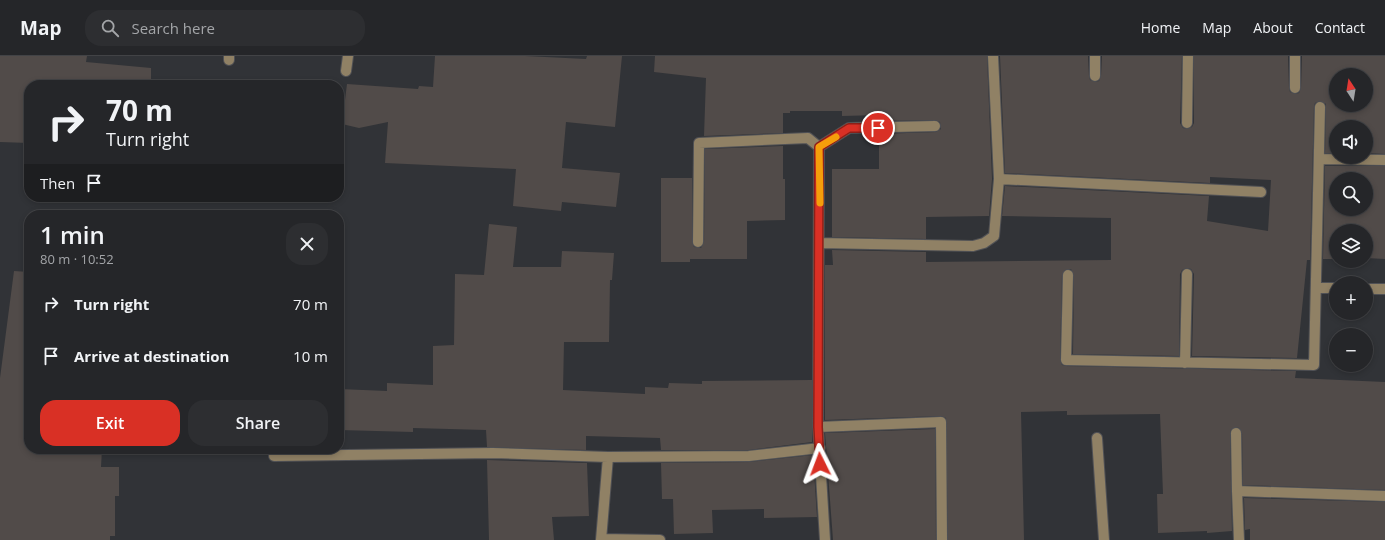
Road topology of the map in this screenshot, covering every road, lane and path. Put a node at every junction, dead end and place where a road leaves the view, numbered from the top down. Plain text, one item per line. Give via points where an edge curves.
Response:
1 (348, 56) edge
2 (993, 56) edge
3 (1095, 56) edge
4 (1188, 56) edge
5 (1295, 56) edge
6 (346, 71) dead end
7 (1095, 76) dead end
8 (1295, 88) dead end
9 (1320, 107) dead end
10 (1187, 123) dead end
11 (935, 126) dead end
12 (819, 147) junction
13 (1319, 159) junction
14 (1385, 160) edge
15 (999, 179) junction
16 (1261, 192) dead end
17 (698, 242) dead end
18 (820, 243) junction
19 (1187, 274) dead end
20 (1068, 275) dead end
21 (1316, 288) junction
22 (1329, 288) edge
23 (1373, 289) edge
24 (1385, 289) edge
25 (1185, 363) junction
26 (818, 427) junction
27 (1236, 433) dead end
28 (1097, 438) dead end
29 (820, 448) junction
30 (274, 456) dead end
31 (608, 457) junction
32 (1237, 491) junction
33 (1385, 496) edge
34 (601, 540) edge
35 (660, 540) edge
36 (825, 540) edge
37 (942, 540) edge
38 (1104, 540) edge
39 (1239, 540) edge

1 - 6 street
2 - 15 street
3 - 7 street
4 - 10 street
5 - 8 street
9 - 13 street
11 - 12 street via 849,128
12 - 17 street via 808,138 699,143
12 - 18 street
13 - 14 street
13 - 21 street
15 - 16 street
15 - 18 street via 994,236 984,243 973,246
18 - 26 street
19 - 25 street
20 - 25 street via 1066,360
21 - 22 street
21 - 25 street via 1314,366
23 - 24 street
26 - 29 street
26 - 37 street via 941,422
27 - 32 street
28 - 38 street
29 - 31 street via 749,456
29 - 36 street
30 - 31 street via 493,453
31 - 34 street
32 - 33 street
32 - 39 street
34 - 35 street

